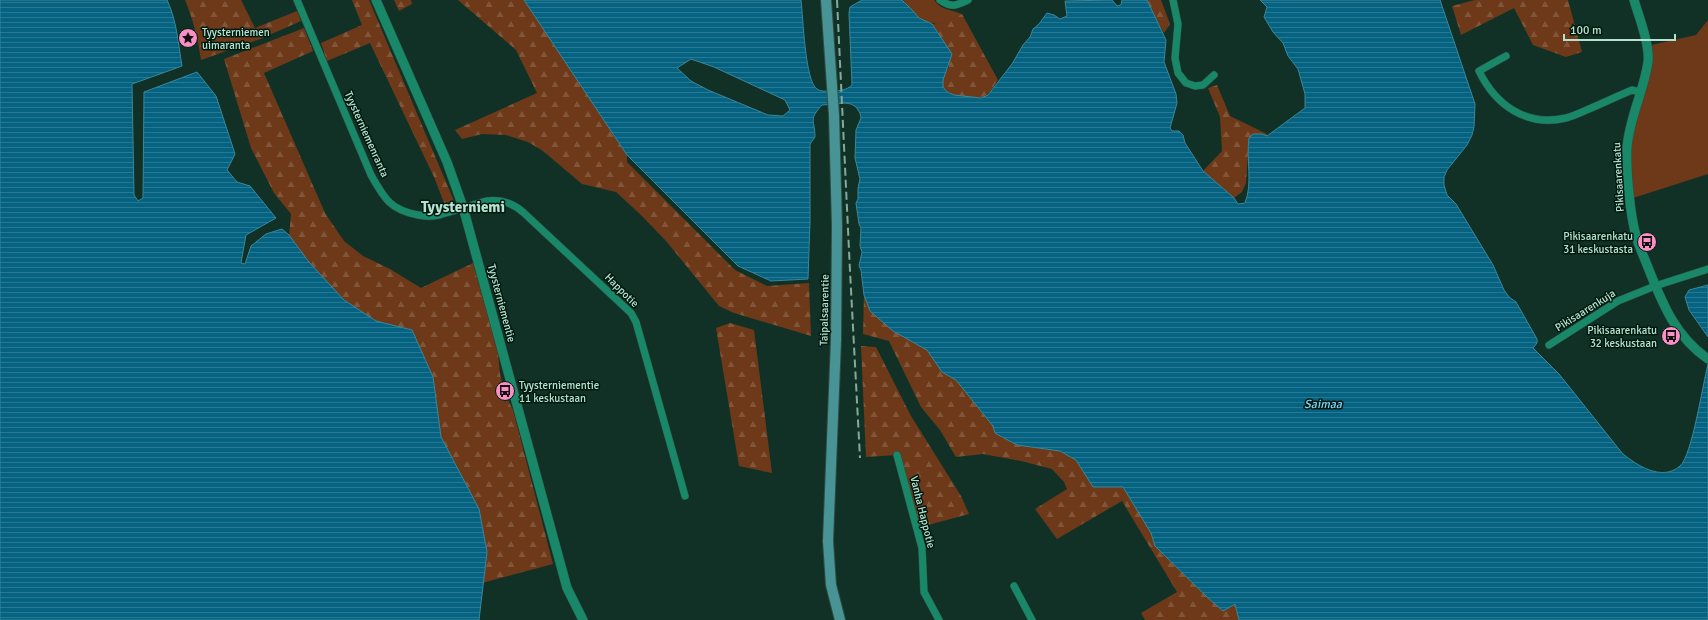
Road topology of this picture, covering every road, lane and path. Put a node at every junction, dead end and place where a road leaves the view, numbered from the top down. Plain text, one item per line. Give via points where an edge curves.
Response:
1 (297, 0) edge
2 (376, 0) edge
3 (826, 0) edge
4 (940, 0) edge
5 (968, 0) edge
6 (1173, 0) edge
7 (1634, 0) edge
8 (1506, 56) dead end
9 (1214, 75) dead end
10 (1640, 92) junction
11 (464, 207) junction
12 (1708, 269) edge
13 (1655, 286) junction
14 (1550, 345) dead end
15 (1708, 360) edge
16 (897, 455) dead end
17 (685, 496) dead end
18 (1014, 586) dead end
19 (583, 620) edge
20 (840, 620) edge
21 (939, 620) edge
22 (1032, 620) edge

1 - 11 street, Tyysterniemenranta via 371,175 388,202 405,213 422,216 438,216
2 - 11 street, Tyysterniementie
3 - 20 main road, Taipalsaarentie via 834,115 837,226 836,340 828,541 831,585
4 - 5 street via 949,6
6 - 9 street via 1178,24 1175,58 1178,73 1186,84 1195,86 1204,85
7 - 10 street, Pikisaarenkatu via 1648,61
8 - 10 street via 1479,71 1486,85 1499,101 1513,111 1544,121 1568,118 1632,90
10 - 13 street, Pikisaarenkatu via 1629,134 1630,199 1636,236
11 - 17 street, Happotie via 495,200 511,204 524,213 632,313
11 - 19 street, Tyysterniementie via 567,588
12 - 13 street, Pikisaarenkuja
13 - 14 street, Pikisaarenkuja via 1618,301
13 - 15 street, Pikisaarenkatu via 1675,327 1687,342
16 - 21 street, Vanha Happotie via 922,548 924,592
18 - 22 street

